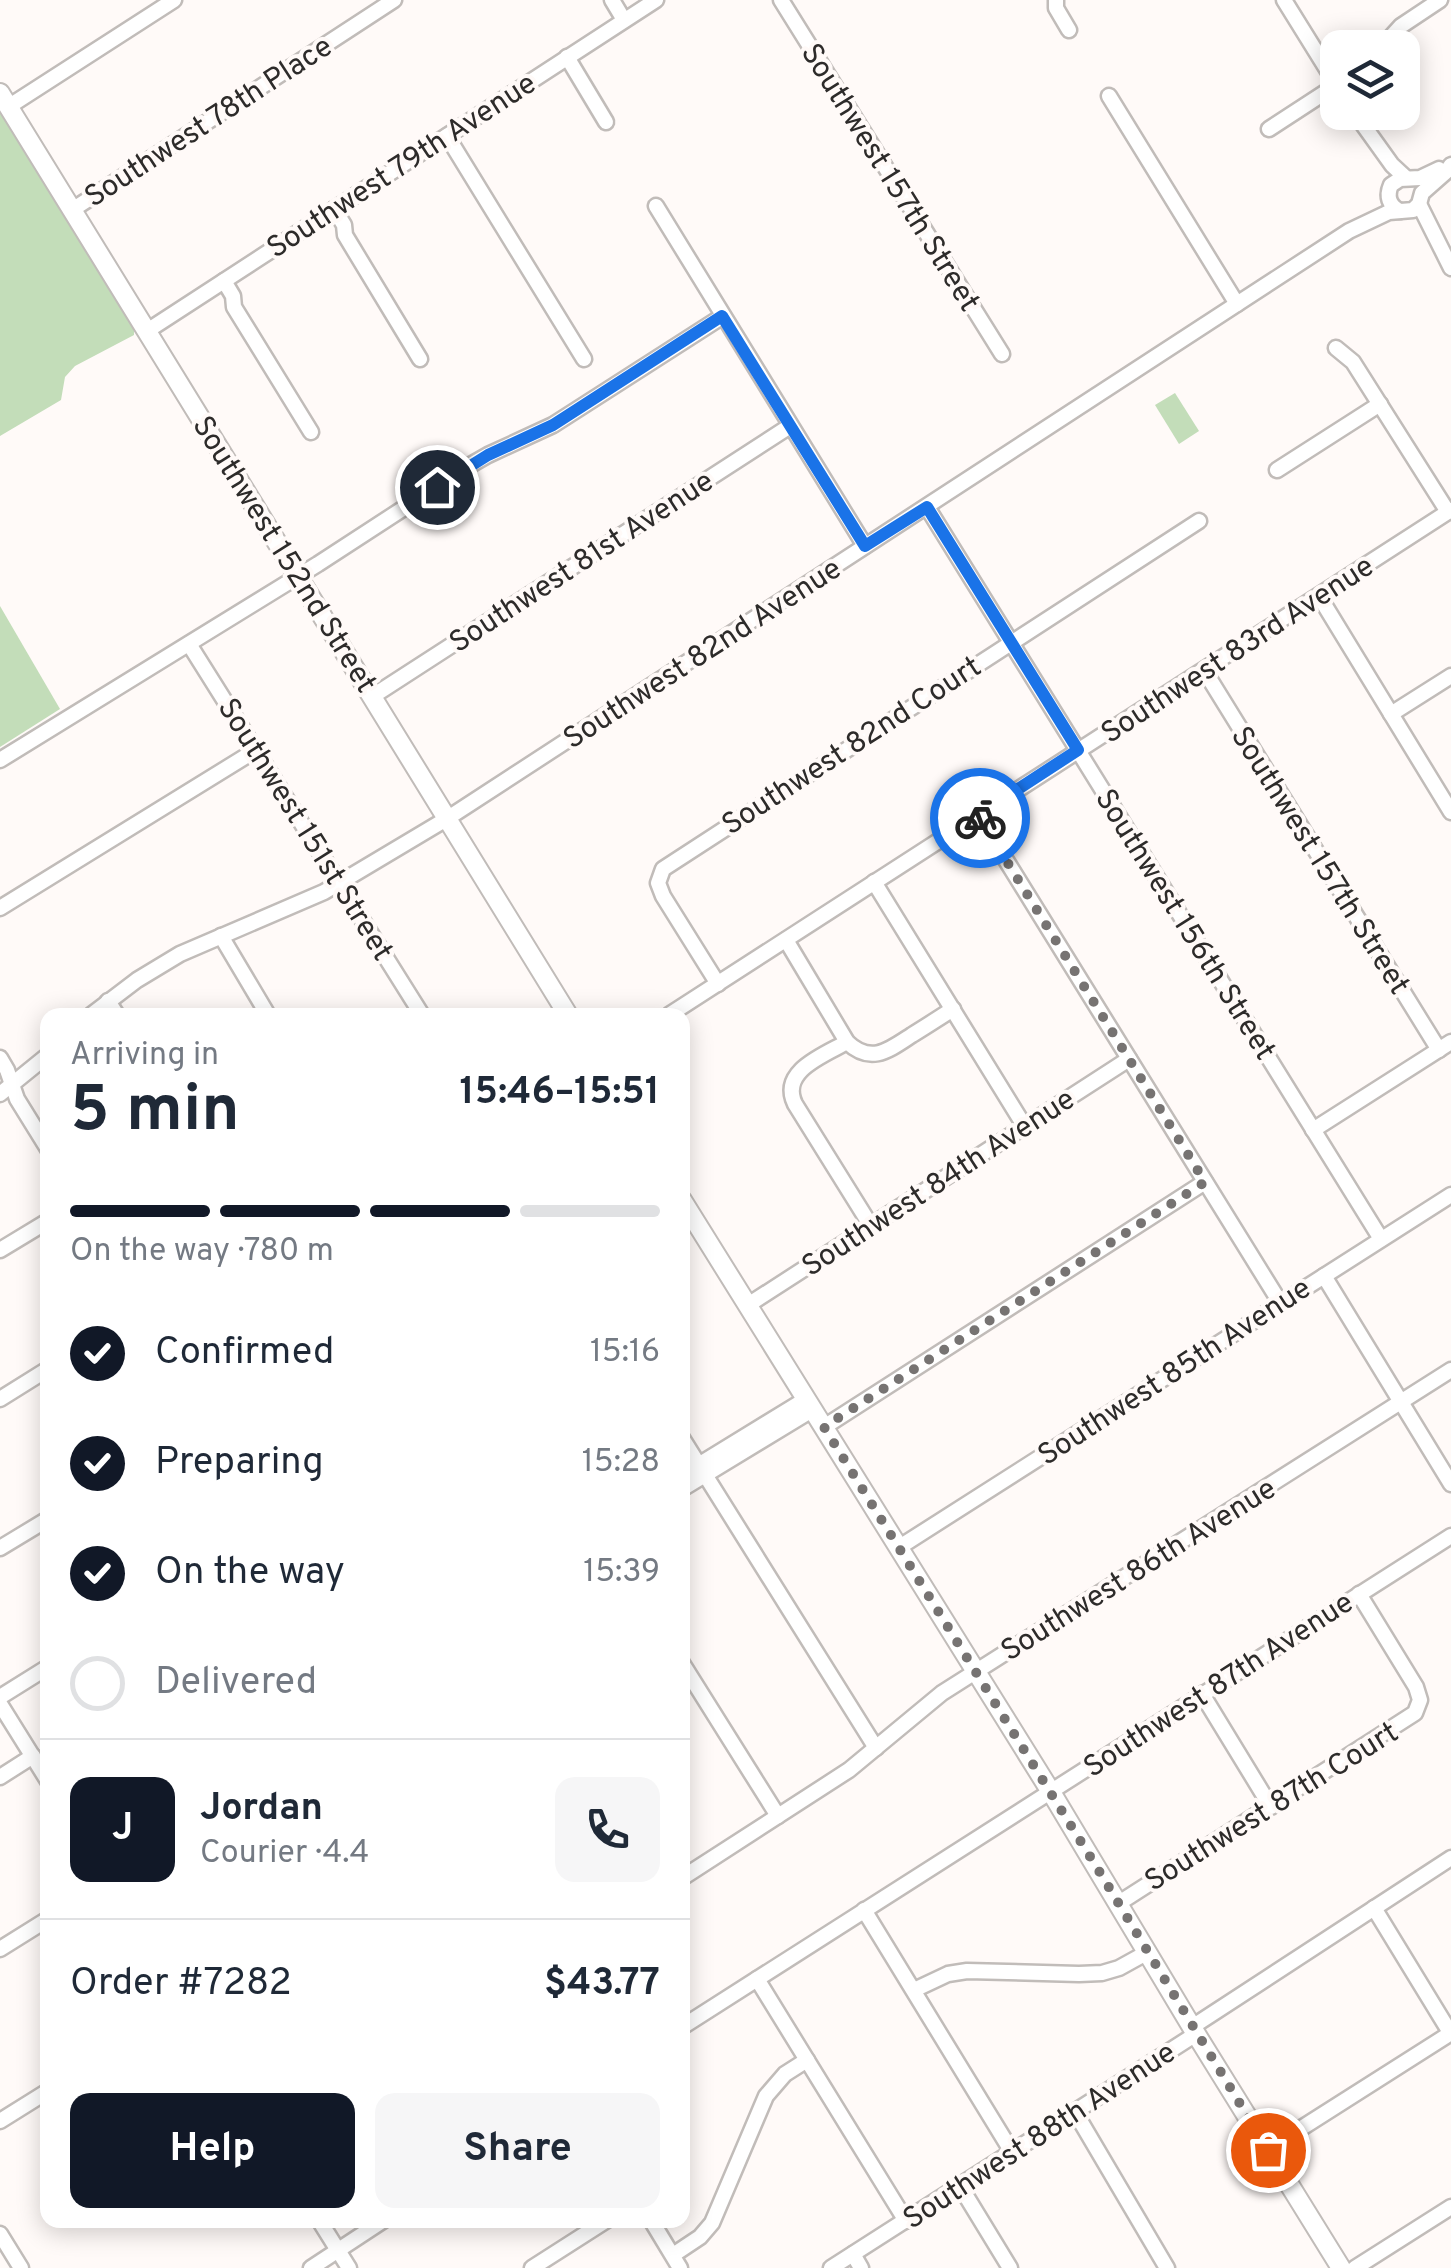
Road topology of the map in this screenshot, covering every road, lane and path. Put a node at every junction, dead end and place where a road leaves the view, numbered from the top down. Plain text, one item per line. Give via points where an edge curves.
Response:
1 (174, 0) edge
2 (394, 0) edge
3 (612, 0) edge
4 (656, 0) edge
5 (782, 0) edge
6 (1056, 0) edge
7 (1284, 0) edge
8 (1440, 0) edge
9 (624, 20) junction
10 (1069, 30) dead end
11 (1397, 30) edge
12 (567, 57) junction
13 (1320, 58) edge
14 (1109, 96) dead end
15 (1320, 96) edge
16 (4, 100) edge
17 (606, 122) dead end
18 (1269, 128) dead end
19 (1365, 130) edge
20 (1366, 130) edge
21 (446, 136) junction
22 (1451, 165) edge
23 (1409, 179) junction
24 (1388, 192) junction
25 (1412, 205) junction
26 (656, 206) dead end
27 (72, 210) junction
28 (330, 212) junction
29 (1349, 231) junction
30 (1450, 266) edge
31 (219, 284) junction
32 (1237, 304) junction
33 (722, 316) junction
34 (147, 331) junction
35 (1336, 348) dead end
36 (1002, 354) dead end
37 (420, 359) dead end
38 (584, 359) dead end
39 (1380, 404) junction
40 (790, 426) junction
41 (311, 432) dead end
42 (1277, 470) dead end
43 (927, 507) junction
44 (1450, 511) edge
45 (1199, 521) dead end
46 (865, 546) junction
47 (298, 576) junction
48 (1319, 596) junction
49 (1012, 642) junction
50 (189, 644) junction
51 (1204, 670) junction
52 (1451, 676) edge
53 (372, 696) junction
54 (1390, 714) junction
55 (256, 750) junction
56 (1078, 750) junction
57 (0, 760) edge
58 (1451, 812) edge
59 (978, 815) junction
60 (448, 818) junction
61 (874, 882) junction
62 (339, 885) junction
63 (0, 908) edge
64 (221, 936) junction
65 (786, 940) junction
66 (718, 984) junction
67 (108, 1001) junction
68 (100, 1008) edge
69 (112, 1008) edge
70 (264, 1008) edge
71 (418, 1008) edge
72 (564, 1008) edge
73 (680, 1008) edge
74 (953, 1009) junction
75 (847, 1042) junction
76 (1445, 1046) edge
77 (0, 1058) edge
78 (1129, 1059) junction
79 (40, 1061) edge
80 (6, 1090) edge
81 (1025, 1126) junction
82 (1313, 1130) junction
83 (40, 1136) edge
84 (1205, 1182) junction
85 (1451, 1195) edge
86 (690, 1213) edge
87 (40, 1226) edge
88 (870, 1226) junction
89 (1381, 1240) junction
90 (0, 1250) edge
91 (1324, 1276) junction
92 (1281, 1304) junction
93 (748, 1305) junction
94 (1451, 1370) edge
95 (40, 1375) edge
96 (0, 1399) edge
97 (1400, 1402) junction
98 (809, 1404) junction
99 (824, 1427) junction
100 (690, 1450) edge
101 (703, 1470) junction
102 (690, 1472) edge
103 (690, 1482) edge
104 (1451, 1484) edge
105 (40, 1524) edge
106 (1451, 1536) edge
107 (0, 1548) edge
108 (898, 1548) junction
109 (1359, 1594) junction
110 (40, 1672) edge
111 (976, 1672) junction
112 (690, 1675) edge
113 (1202, 1694) junction
114 (0, 1700) edge
115 (876, 1748) junction
116 (33, 1756) junction
117 (40, 1767) edge
118 (0, 1778) edge
119 (1050, 1792) junction
120 (1271, 1806) junction
121 (778, 1816) junction
122 (1451, 1858) edge
123 (690, 1873) edge
124 (1119, 1903) junction
125 (1374, 1908) junction
126 (864, 1910) junction
127 (40, 1925) edge
128 (0, 1950) edge
129 (1148, 1952) junction
130 (757, 1979) junction
131 (914, 1990) junction
132 (690, 2022) edge
133 (1194, 2030) junction
134 (1451, 2034) edge
135 (807, 2060) junction
136 (40, 2095) edge
137 (1074, 2112) junction
138 (0, 2121) edge
139 (1268, 2150) junction
140 (1012, 2152) junction
141 (960, 2186) junction
142 (1451, 2207) edge
143 (906, 2221) junction
144 (325, 2228) edge
145 (372, 2228) edge
146 (594, 2228) edge
147 (656, 2228) edge
148 (0, 2234) edge
149 (338, 2250) junction
150 (852, 2254) junction
151 (677, 2262) edge
152 (22, 2268) edge
153 (311, 2268) edge
154 (350, 2268) edge
155 (532, 2268) edge
156 (831, 2268) edge
157 (861, 2268) edge
158 (1010, 2268) edge
159 (1168, 2268) edge
160 (1341, 2268) edge
161 (1355, 2268) edge

1 - 16 street
2 - 27 street, Southwest 78th Place
3 - 9 street
4 - 9 street, Southwest 79th Avenue
5 - 36 street, Southwest 157th Street
6 - 10 street
7 - 13 street
8 - 11 street
9 - 12 street, Southwest 79th Avenue
12 - 17 street
12 - 21 street, Southwest 79th Avenue
14 - 32 street
15 - 18 street
16 - 27 main road, Southwest 152nd Street
19 - 24 street
20 - 23 street
21 - 28 street, Southwest 79th Avenue
21 - 38 street
22 - 23 street, Southwest 82nd Avenue
22 - 25 street, Southwest 82nd Avenue
23 - 24 street
23 - 25 street via 1418,185
24 - 25 street via 1391,205
24 - 29 street, Southwest 82nd Avenue
25 - 29 street, Southwest 82nd Avenue
25 - 30 street
26 - 33 street
27 - 34 main road, Southwest 152nd Street
28 - 31 street, Southwest 79th Avenue
28 - 37 street
29 - 32 street, Southwest 82nd Avenue
31 - 34 street, Southwest 79th Avenue
31 - 41 street via 233,296
32 - 43 street, Southwest 82nd Avenue
33 - 40 street
33 - 47 street
34 - 47 main road, Southwest 152nd Street
35 - 39 street via 1354,362
39 - 42 street
39 - 44 street
40 - 46 street
40 - 53 street, Southwest 81st Avenue
43 - 46 street, Southwest 82nd Avenue
43 - 49 street, Southwest 156th Street
44 - 48 street, Southwest 83rd Avenue
45 - 49 street, Southwest 82nd Court
46 - 60 street, Southwest 82nd Avenue
47 - 50 street
47 - 53 main road, Southwest 152nd Street
48 - 51 street, Southwest 83rd Avenue
48 - 54 street
49 - 56 street, Southwest 156th Street
49 - 66 street, Southwest 82nd Court via 664,868 662,896
50 - 55 street, Southwest 151st Street
50 - 57 street
51 - 56 street, Southwest 83rd Avenue
51 - 76 street, Southwest 157th Street
52 - 54 street
53 - 60 main road, Southwest 152nd Street
54 - 58 street
55 - 62 street, Southwest 151st Street
55 - 63 street
56 - 59 street, Southwest 83rd Avenue
56 - 82 street, Southwest 156th Street
59 - 61 street, Southwest 83rd Avenue
59 - 78 street
60 - 62 street, Southwest 82nd Avenue
60 - 72 main road, Southwest 152nd Street
61 - 65 street, Southwest 83rd Avenue
61 - 74 street
62 - 64 street, Southwest 82nd Avenue
62 - 71 street, Southwest 151st Street
64 - 67 street, Southwest 82nd Avenue via 164,963
64 - 70 street
65 - 66 street, Southwest 83rd Avenue
65 - 75 street
66 - 73 street, Southwest 83rd Avenue
67 - 68 street, Southwest 82nd Avenue
67 - 69 street
74 - 75 street via 883,1052 866,1054
74 - 81 street
75 - 88 street via 802,1070 790,1086
76 - 82 street
77 - 80 street via 8,1070
78 - 81 street, Southwest 84th Avenue
78 - 84 street
79 - 80 street
80 - 83 street
81 - 88 street, Southwest 84th Avenue
82 - 89 street, Southwest 156th Street
84 - 92 street
84 - 99 street
85 - 89 street, Southwest 85th Avenue
86 - 93 main road
87 - 90 street
88 - 93 street, Southwest 84th Avenue
89 - 91 street, Southwest 85th Avenue
91 - 92 street, Southwest 85th Avenue
91 - 97 street
92 - 108 street, Southwest 85th Avenue
93 - 98 main road
94 - 97 street, Southwest 86th Avenue
95 - 96 street
97 - 104 street
97 - 111 street, Southwest 86th Avenue
98 - 99 main road
98 - 101 street
99 - 108 main road
100 - 101 street
101 - 102 street
101 - 103 street
101 - 115 street
105 - 107 street
106 - 109 street, Southwest 87th Avenue
108 - 111 main road
109 - 113 street, Southwest 87th Avenue
109 - 120 street, Southwest 87th Court via 1412,1680 1420,1706
110 - 114 street
111 - 115 street, Southwest 86th Avenue
111 - 119 main road
112 - 121 street
113 - 119 street, Southwest 87th Avenue
113 - 120 street
114 - 116 street
115 - 121 street, Southwest 86th Avenue
116 - 117 street
116 - 118 street
119 - 124 main road
119 - 126 street, Southwest 87th Avenue
120 - 124 street, Southwest 87th Court
121 - 123 street, Southwest 86th Avenue
122 - 125 street, Southwest 88th Avenue
124 - 129 main road
125 - 133 street, Southwest 88th Avenue
125 - 134 street
126 - 130 street, Southwest 87th Avenue
126 - 131 street
127 - 128 street
129 - 131 street via 1102,1973 967,1970
129 - 133 main road
130 - 132 street, Southwest 87th Avenue
130 - 135 street
131 - 140 street
133 - 137 street, Southwest 88th Avenue
133 - 139 main road
134 - 139 street
135 - 143 street
135 - 151 street via 766,2096 712,2223
136 - 138 street
137 - 140 street, Southwest 88th Avenue
137 - 159 street
139 - 160 main road
140 - 141 street, Southwest 88th Avenue
141 - 143 street, Southwest 88th Avenue
141 - 158 street
142 - 161 street
143 - 150 street, Southwest 88th Avenue
144 - 149 street
145 - 149 street
146 - 155 street
147 - 151 street
148 - 152 street
149 - 153 street
149 - 154 street
150 - 156 street, Southwest 88th Avenue
150 - 157 street

